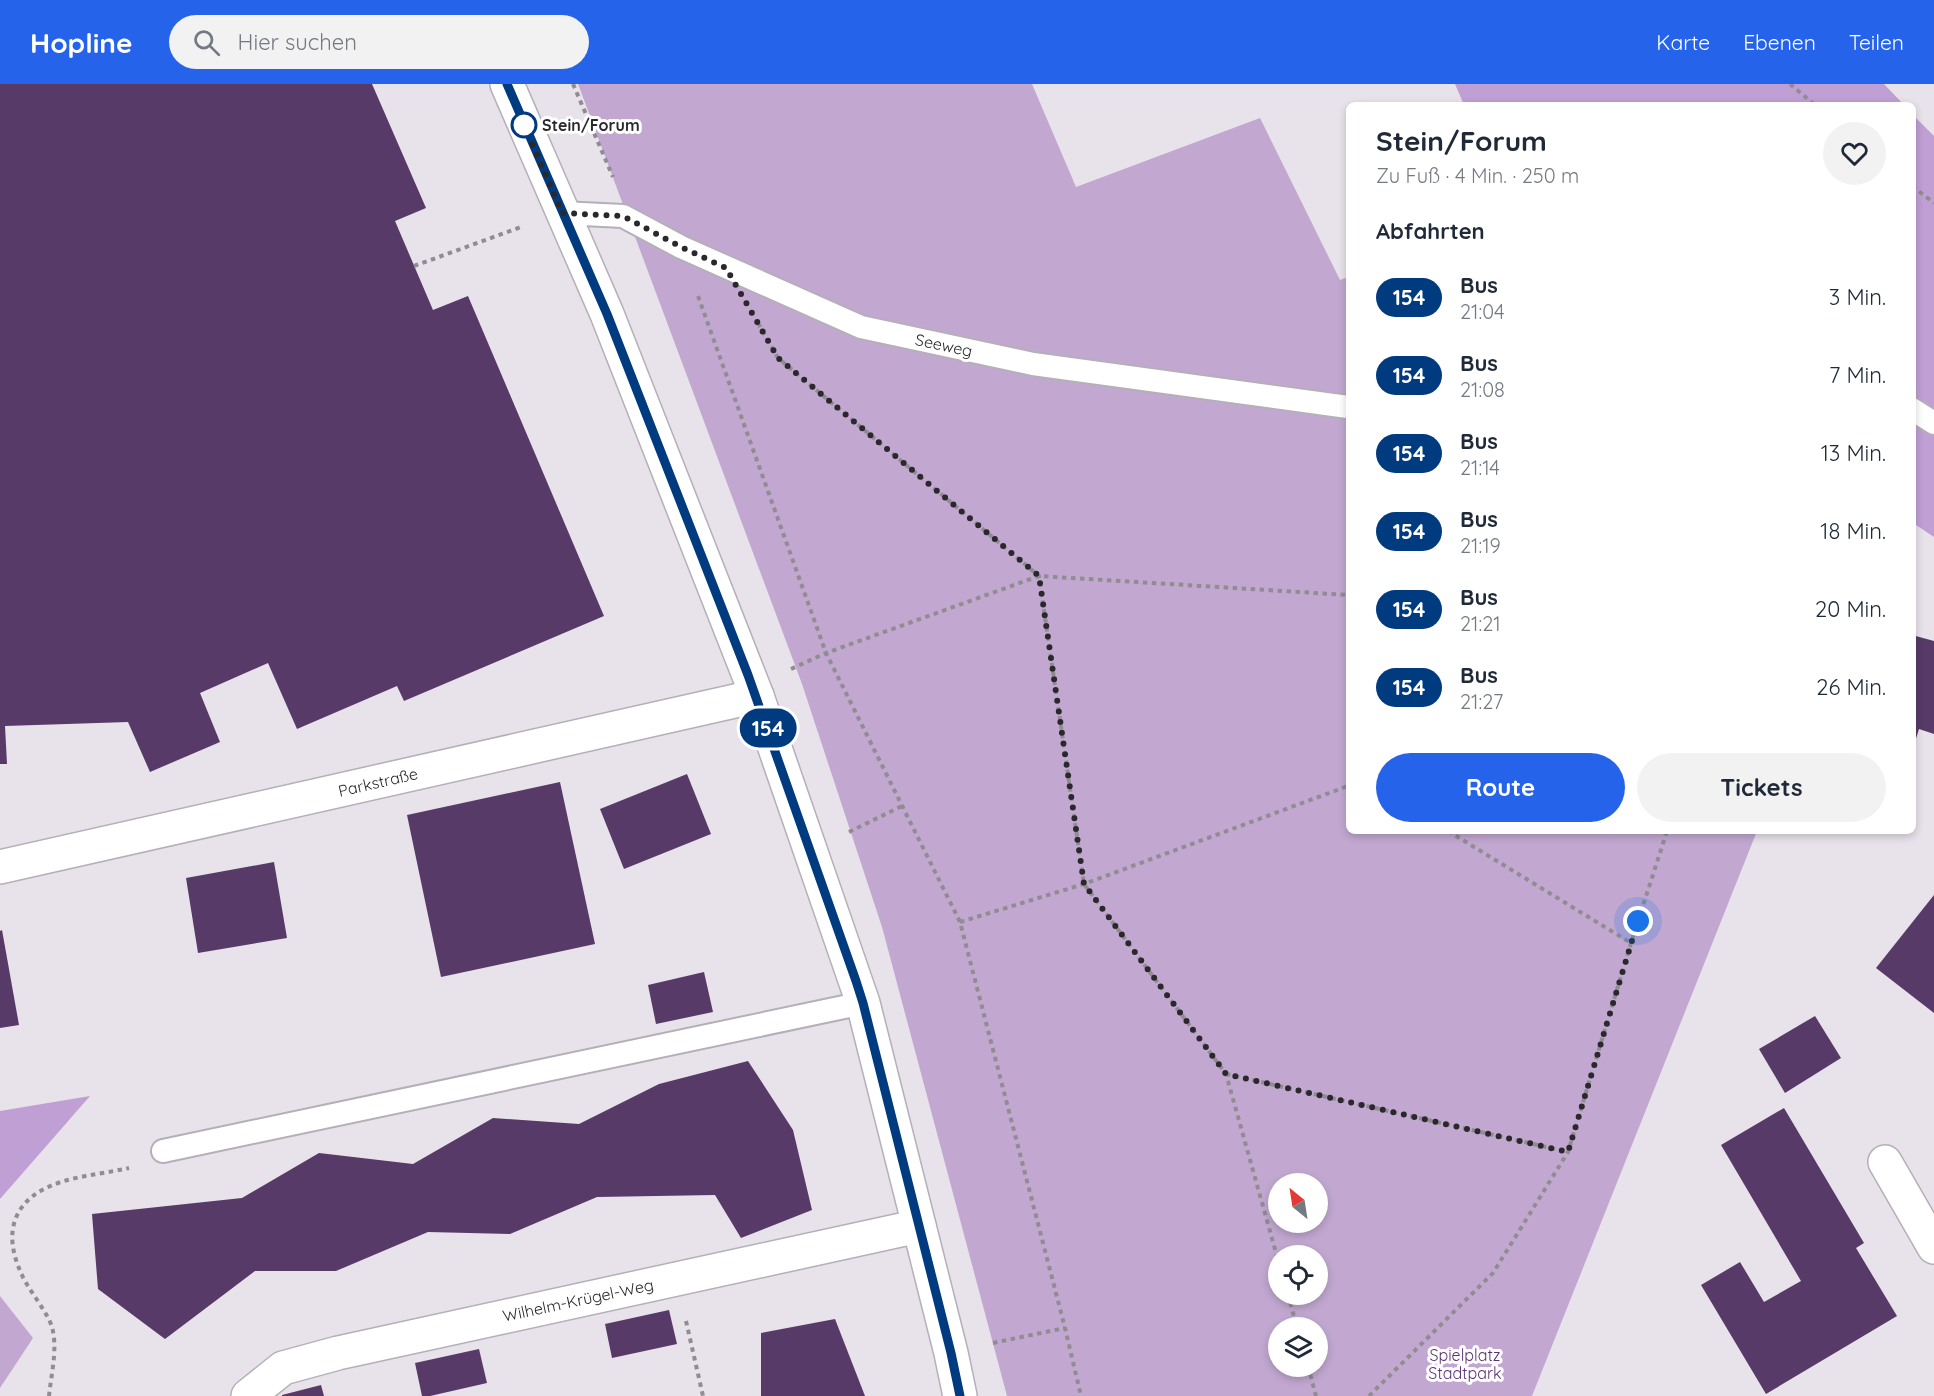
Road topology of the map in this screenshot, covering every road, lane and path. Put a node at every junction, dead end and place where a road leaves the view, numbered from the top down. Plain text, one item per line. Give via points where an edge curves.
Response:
1 (507, 84) edge
2 (573, 84) edge
3 (1790, 84) edge
4 (1811, 102) edge
5 (1916, 189) edge
6 (1934, 204) edge
7 (562, 213) junction
8 (632, 222) junction
9 (681, 247) junction
10 (414, 266) dead end
11 (726, 268) junction
12 (1346, 407) edge
13 (1916, 412) edge
14 (1934, 423) edge
15 (1039, 576) junction
16 (1346, 595) edge
17 (826, 652) junction
18 (757, 696) junction
19 (1346, 787) edge
20 (902, 806) junction
21 (1453, 834) edge
22 (1666, 834) edge
23 (842, 835) dead end
24 (0, 867) edge
25 (1084, 884) junction
26 (960, 922) junction
27 (1631, 943) junction
28 (863, 1003) junction
29 (1226, 1074) junction
30 (164, 1151) joint
31 (1568, 1152) junction
32 (1885, 1162) dead end
33 (919, 1226) junction
34 (1274, 1245) edge
35 (1934, 1247) edge
36 (676, 1279) junction
37 (1065, 1328) junction
38 (951, 1353) junction
39 (1311, 1377) edge
40 (48, 1396) edge
41 (248, 1396) edge
42 (703, 1396) edge
43 (960, 1396) edge
44 (1081, 1396) edge
45 (1316, 1396) edge
46 (1369, 1396) edge

1 - 7 street
2 - 8 path
3 - 4 path
5 - 6 path
7 - 8 lane, Seeweg via 623,216
7 - 10 path
7 - 18 street via 607,314
8 - 9 lane, Seeweg
9 - 11 lane, Seeweg
9 - 17 path
11 - 12 lane, Seeweg via 861,327 1033,364
11 - 15 path via 778,358
13 - 14 lane
15 - 16 path
15 - 17 path
15 - 25 path
17 - 18 path via 786,671
17 - 20 path
18 - 24 street, Parkstraße
18 - 28 street
19 - 25 path
20 - 23 path
20 - 26 path
21 - 27 path
22 - 27 path
25 - 26 path
25 - 29 path
26 - 37 path
27 - 31 path
28 - 30 lane
28 - 33 street
29 - 31 path
29 - 34 path
30 - 40 path via 150,1164 61,1182 33,1195 15,1217 10,1243 22,1275 52,1327 54,1357
31 - 46 path via 1493,1273
32 - 35 street
33 - 36 street, Wilhelm-Krügel-Weg
33 - 38 street
36 - 41 street, Wilhelm-Krügel-Weg via 283,1368
36 - 42 path
37 - 38 path
37 - 44 path
38 - 43 street
39 - 45 path

